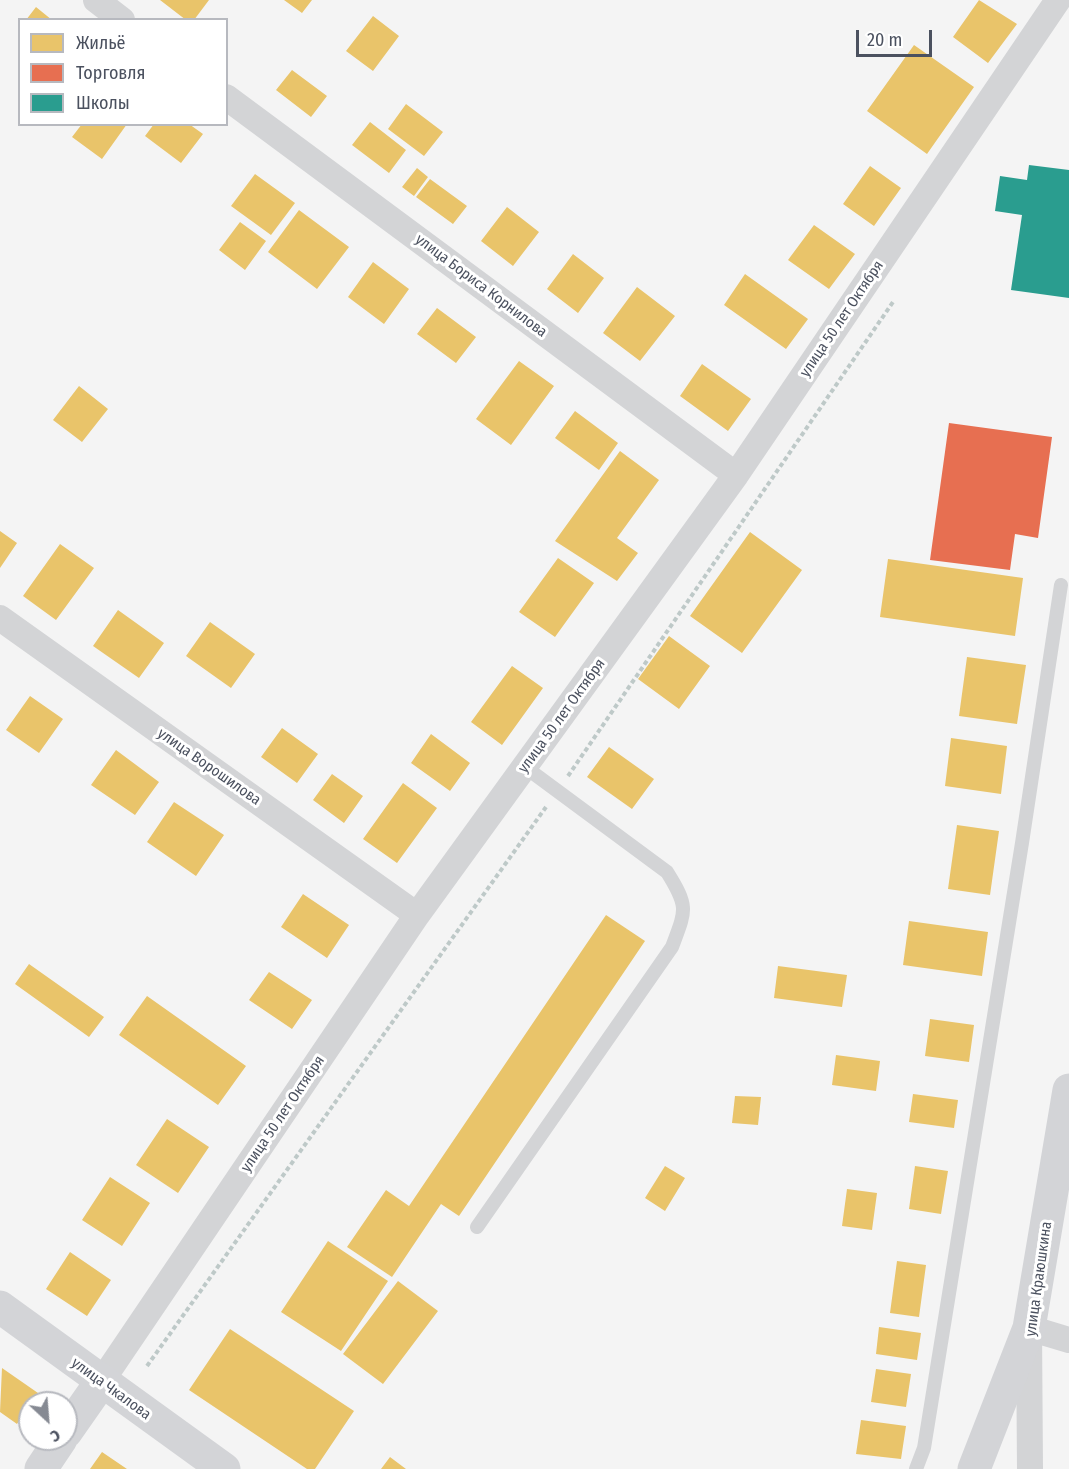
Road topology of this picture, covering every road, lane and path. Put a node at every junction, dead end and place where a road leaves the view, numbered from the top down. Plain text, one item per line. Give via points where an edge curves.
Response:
1 (96, 0) edge
2 (1058, 0) edge
3 (119, 18) edge
4 (228, 98) edge
5 (893, 302) dead end
6 (736, 475) junction
7 (1061, 585) dead end
8 (0, 618) edge
9 (525, 767) junction
10 (558, 791) junction
11 (417, 915) junction
12 (1069, 1090) edge
13 (477, 1227) dead end
14 (0, 1307) edge
15 (1029, 1328) junction
16 (1069, 1340) edge
17 (147, 1366) dead end
18 (101, 1382) junction
19 (78, 1415) edge
20 (53, 1451) edge
21 (40, 1469) edge
22 (224, 1469) edge
23 (916, 1469) edge
24 (974, 1469) edge
25 (1030, 1469) edge

1 - 3 street
2 - 6 street, улица 50 лет Октября
4 - 6 street, улица Бориса Корнилова
5 - 10 path
6 - 9 street, улица 50 лет Октября
7 - 23 lane via 978,1124 924,1448
8 - 11 street, улица Ворошилова
9 - 10 lane
9 - 11 street, улица 50 лет Октября
10 - 13 lane via 667,872 679,891 685,913 672,947
10 - 17 path
11 - 18 street, улица 50 лет Октября
12 - 15 main road, улица Краюшкина
14 - 18 main road, улица Чкалова
15 - 16 street
15 - 24 main road
15 - 25 street, улица Краюшкина
18 - 19 main road, улица 50 лет Октября
18 - 22 main road, улица Чкалова
20 - 21 main road

